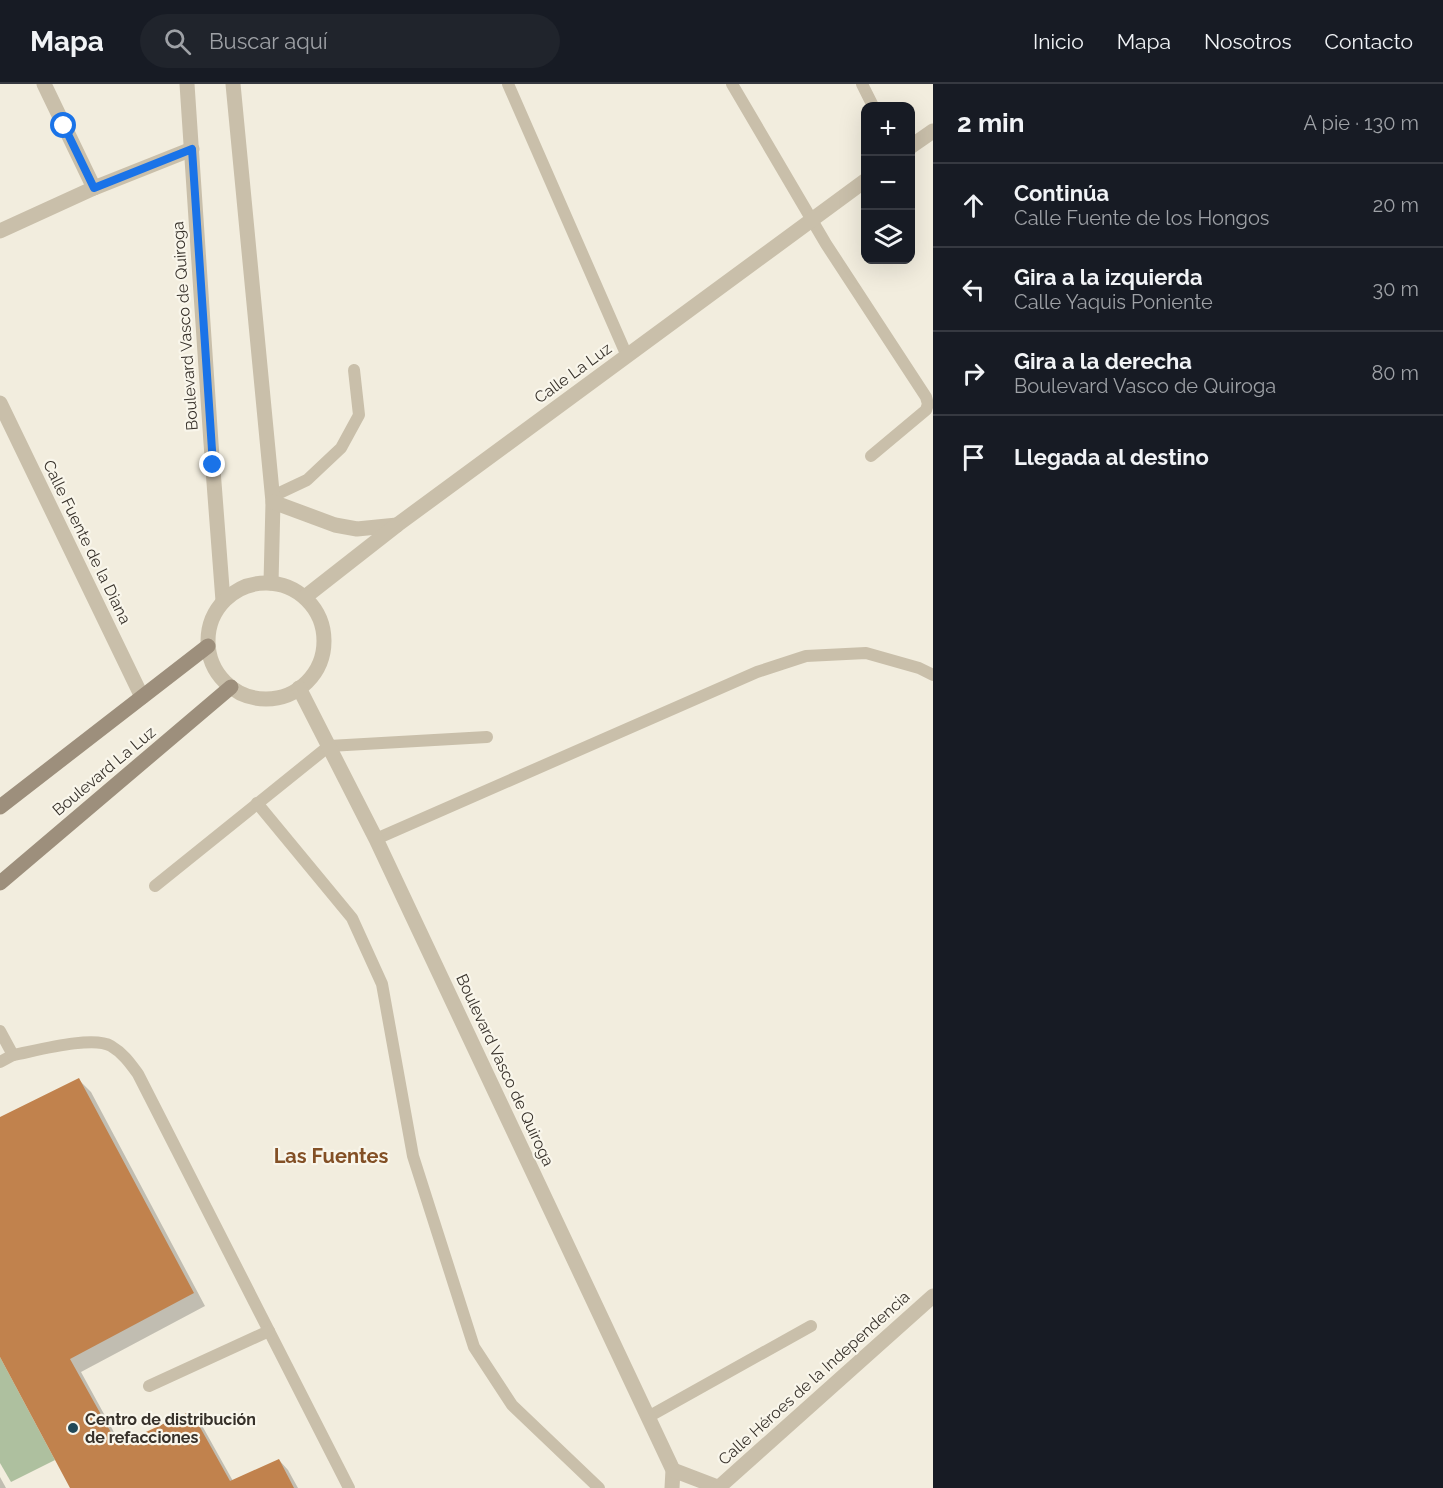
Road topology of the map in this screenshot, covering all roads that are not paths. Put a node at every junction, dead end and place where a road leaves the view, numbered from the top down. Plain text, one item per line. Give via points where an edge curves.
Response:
1 (44, 84) edge
2 (188, 84) edge
3 (233, 84) edge
4 (508, 84) edge
5 (732, 84) edge
6 (862, 84) edge
7 (871, 102) edge
8 (933, 130) edge
9 (915, 143) edge
10 (192, 149) junction
11 (861, 184) edge
12 (94, 188) junction
13 (811, 220) junction
14 (0, 231) edge
15 (627, 356) junction
16 (354, 370) dead end
17 (0, 403) edge
18 (872, 456) dead end
19 (273, 499) junction
20 (397, 525) junction
21 (271, 583) junction
22 (305, 597) junction
23 (223, 601) junction
24 (208, 646) junction
25 (933, 675) edge
26 (231, 687) junction
27 (299, 688) junction
28 (142, 697) junction
29 (487, 737) dead end
30 (329, 746) junction
31 (257, 803) junction
32 (0, 807) edge
33 (376, 839) junction
34 (0, 883) edge
35 (154, 886) dead end
36 (0, 1031) edge
37 (13, 1055) junction
38 (0, 1062) edge
39 (933, 1296) edge
40 (811, 1326) dead end
41 (269, 1331) junction
42 (149, 1386) dead end
43 (648, 1417) junction
44 (673, 1470) junction
45 (349, 1488) edge
46 (599, 1488) edge
47 (672, 1488) edge
48 (719, 1488) edge

1 - 12 street
2 - 10 street, Boulevard Vasco de Quiroga
3 - 19 street
4 - 15 lane
5 - 13 lane
6 - 7 lane
8 - 9 street
10 - 12 street
10 - 23 street, Boulevard Vasco de Quiroga
11 - 13 street, Calle La Luz
12 - 14 street
13 - 15 street, Calle La Luz
13 - 18 lane via 928,404 926,410
15 - 20 street, Calle La Luz
16 - 19 lane via 359,415 341,447 307,480
17 - 28 street, Calle Fuente de la Diana
19 - 20 street via 335,525
19 - 21 street
20 - 22 street, Calle La Luz
21 - 22 street via 289,587
21 - 23 street via 253,584
22 - 27 street via 318,614 324,634 314,674
23 - 24 street via 214,615
24 - 26 street via 215,669
24 - 28 main road, Boulevard La Luz
25 - 33 lane via 866,653 806,656 757,672
26 - 27 street via 247,696 265,699
26 - 34 main road, Boulevard La Luz
27 - 30 street, Boulevard Vasco de Quiroga
28 - 32 main road, Boulevard La Luz
29 - 30 lane
30 - 31 lane
30 - 33 street, Boulevard Vasco de Quiroga
31 - 35 lane
31 - 46 lane via 352,918 382,984 413,1156 474,1347 512,1406
33 - 43 street, Boulevard Vasco de Quiroga
36 - 37 lane
37 - 38 lane
37 - 41 lane via 92,1041 109,1045 124,1056 138,1074
39 - 48 street, Calle Héroes de la Independencia
40 - 43 lane
41 - 42 lane
41 - 45 lane
43 - 44 street, Boulevard Vasco de Quiroga
44 - 47 street, Boulevard Vasco de Quiroga
44 - 48 street

